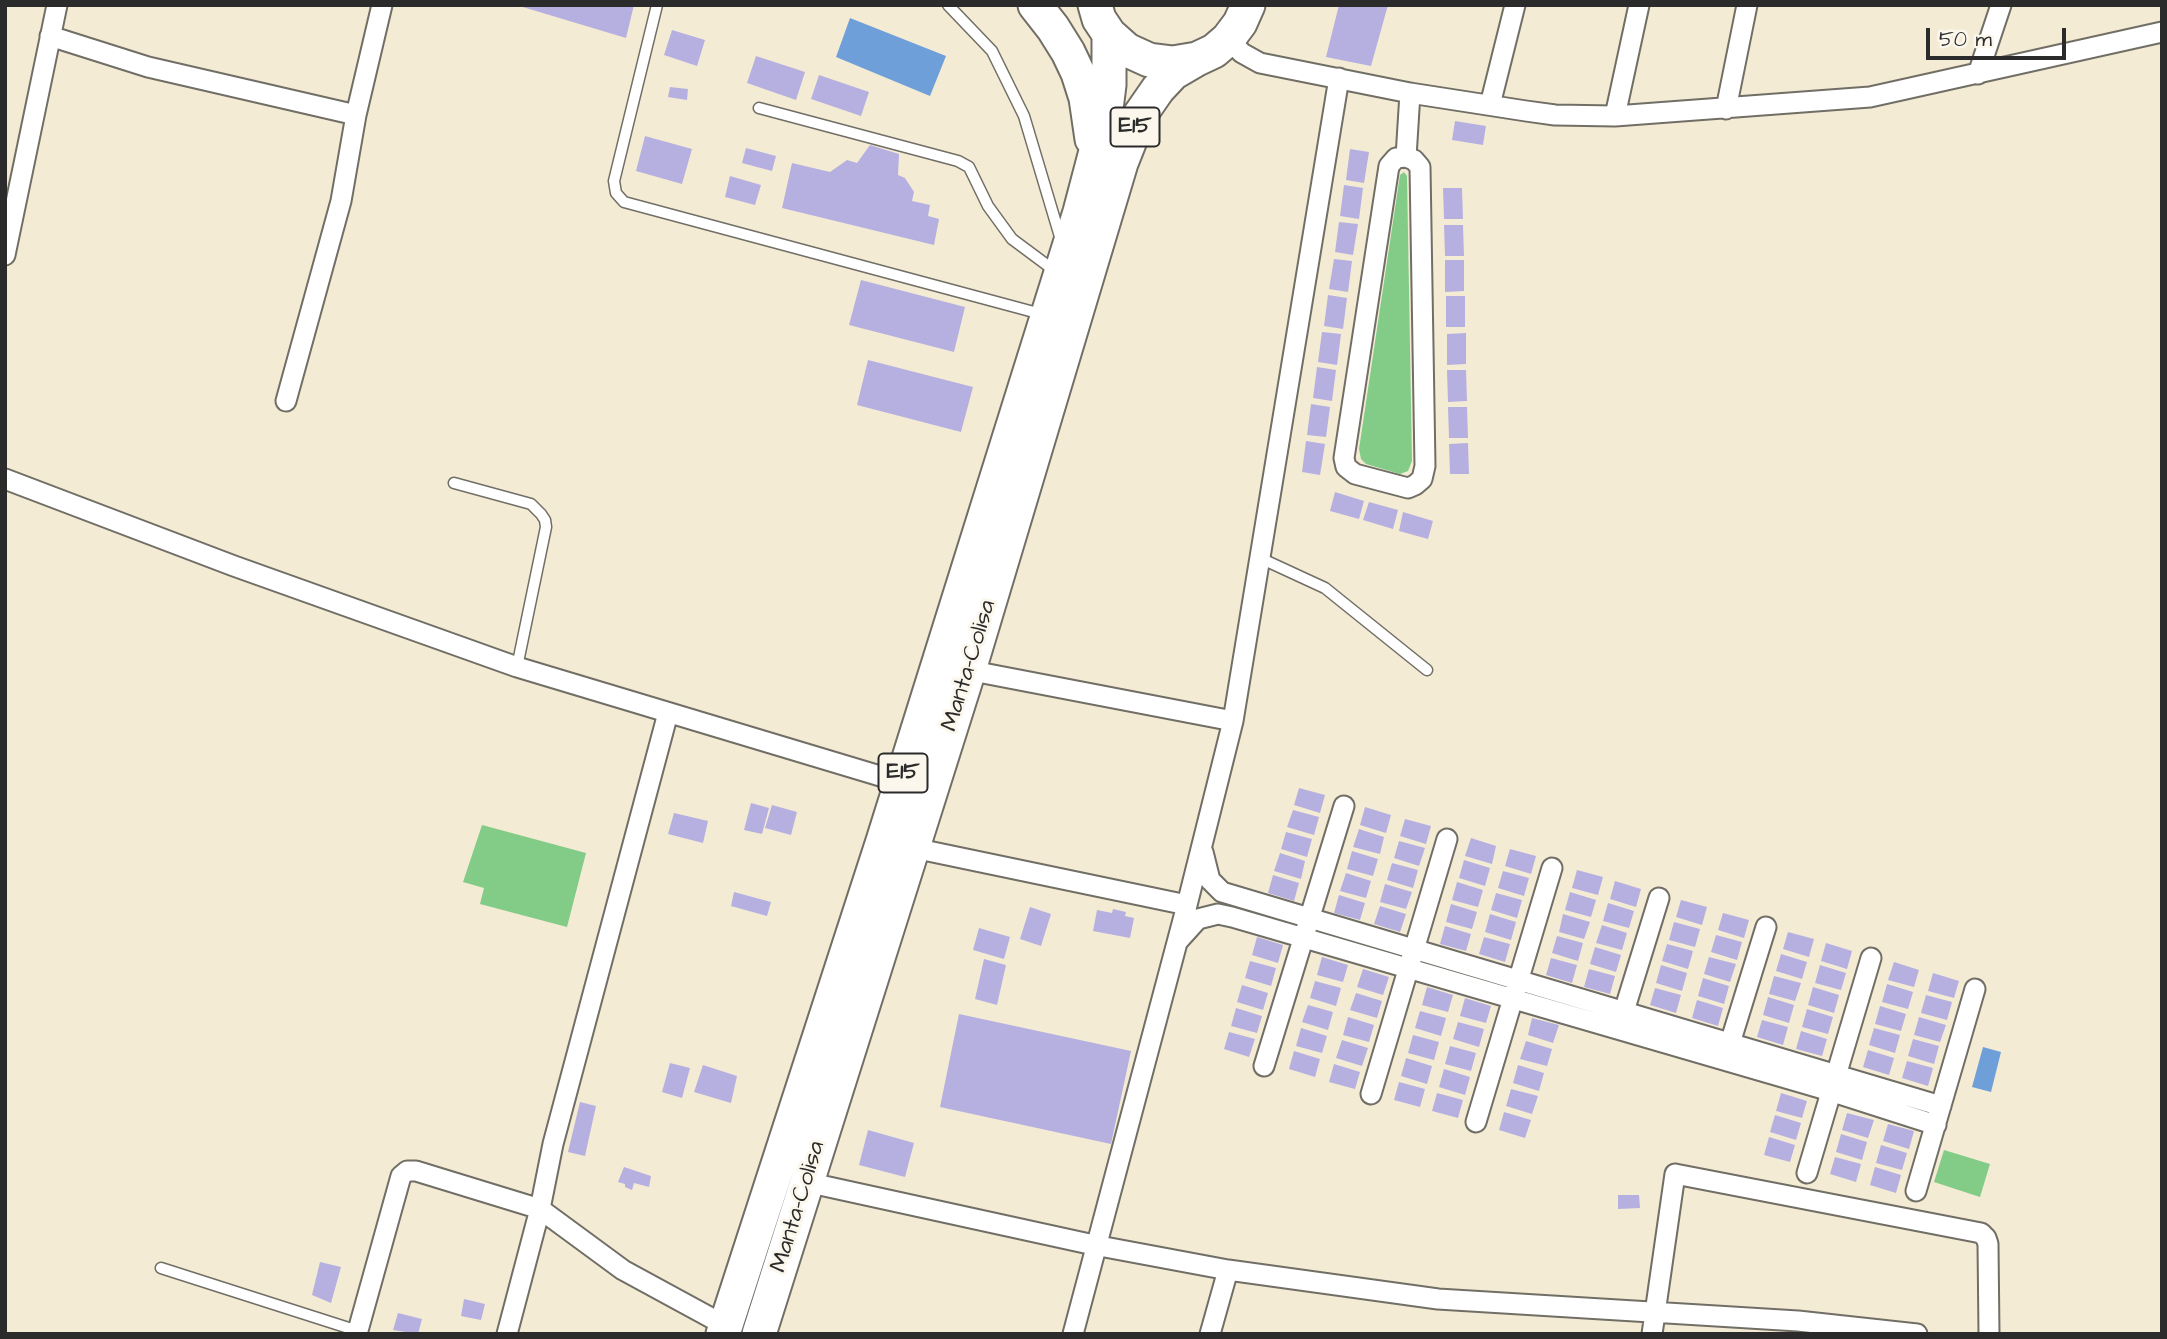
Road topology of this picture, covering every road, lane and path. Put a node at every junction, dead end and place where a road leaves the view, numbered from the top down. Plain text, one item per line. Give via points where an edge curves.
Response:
1 (57, 5) edge
2 (382, 5) edge
3 (656, 5) edge
4 (948, 5) edge
5 (1035, 5) edge
6 (1248, 5) edge
7 (1515, 5) edge
8 (1639, 5) edge
9 (1747, 5) edge
10 (2001, 5) edge
11 (1094, 16) edge
12 (2162, 32) edge
13 (50, 36) junction
14 (1228, 39) junction
15 (1197, 59) junction
16 (1978, 74) junction
17 (1339, 78) junction
18 (1410, 93) junction
19 (1490, 105) junction
20 (759, 108) dead end
21 (1726, 109) junction
22 (356, 115) junction
23 (1615, 116) junction
24 (1095, 156) junction
25 (1406, 157) junction
26 (5, 255) edge
27 (1063, 266) junction
28 (1047, 315) junction
29 (286, 401) dead end
30 (5, 479) edge
31 (454, 483) dead end
32 (1258, 558) junction
33 (517, 667) junction
34 (953, 667) junction
35 (1427, 670) dead end
36 (668, 713) junction
37 (1233, 721) junction
38 (900, 782) junction
39 (1344, 806) dead end
40 (1447, 839) dead end
41 (898, 844) junction
42 (1202, 846) junction
43 (1552, 867) dead end
44 (1242, 898) junction
45 (1658, 898) dead end
46 (1187, 905) junction
47 (1236, 918) junction
48 (1766, 927) dead end
49 (1307, 929) junction
50 (1177, 943) junction
51 (1871, 958) dead end
52 (1410, 959) junction
53 (1975, 989) dead end
54 (1516, 990) junction
55 (1624, 1011) junction
56 (1619, 1030) junction
57 (1728, 1051) junction
58 (1264, 1066) dead end
59 (1833, 1083) junction
60 (1371, 1094) dead end
61 (1941, 1106) junction
62 (1476, 1122) dead end
63 (1936, 1125) junction
64 (1807, 1174) dead end
65 (806, 1182) junction
66 (1916, 1191) dead end
67 (540, 1209) junction
68 (1094, 1245) junction
69 (160, 1268) dead end
70 (1228, 1270) junction
71 (1656, 1311) junction
72 (725, 1330) edge
73 (358, 1332) edge
74 (507, 1334) edge
75 (760, 1334) edge
76 (1073, 1334) edge
77 (1210, 1334) edge
78 (1652, 1334) edge
79 (1917, 1334) edge
80 (1989, 1334) edge

1 - 13 street
2 - 22 street
3 - 28 lane via 614,181 624,202
4 - 27 lane via 992,51 1024,116
5 - 24 highway via 1077,73
6 - 14 highway, E15
7 - 19 street
8 - 23 street
9 - 21 street
10 - 16 street
11 - 15 highway, E15 via 1127,50 1149,60
11 - 24 highway, Manta-Colisa / E15 via 1109,85
12 - 16 street
13 - 22 street via 148,67
13 - 26 street
14 - 15 highway, E15
14 - 17 street via 1260,63
15 - 34 highway, Manta-Colisa / E15 via 1173,73 1140,115
16 - 21 street via 1870,97
17 - 18 street
17 - 32 street
18 - 19 street
18 - 25 street
19 - 23 street via 1555,115
20 - 27 lane via 958,161 969,167 988,206 1012,239
21 - 23 street
22 - 29 street via 341,201
24 - 27 highway, Manta-Colisa / E15
25 - 25 street via 1389,166 1344,458 1352,473 1408,488 1422,479 1425,466 1420,167
27 - 28 highway, Manta-Colisa / E15
28 - 34 highway, Manta-Colisa / E15
30 - 33 street
31 - 33 lane via 531,505 545,520
32 - 35 lane via 1325,588
32 - 37 street
33 - 36 street
34 - 37 street
34 - 38 highway, Manta-Colisa / E15
34 - 41 highway, Manta-Colisa / E15
36 - 38 street
36 - 67 street via 553,1144
37 - 42 street
38 - 41 highway, Manta-Colisa / E15
39 - 49 street
40 - 52 street
41 - 46 street
41 - 65 highway, Manta-Colisa / E15
41 - 72 highway, Manta-Colisa / E15
42 - 44 street via 1216,888
42 - 46 street
43 - 54 street
44 - 47 street
44 - 49 street
45 - 55 street
46 - 50 street
47 - 49 street
47 - 50 street via 1198,919
48 - 57 street
49 - 52 street
49 - 58 street
50 - 68 street
51 - 59 street
52 - 54 street
52 - 60 street
53 - 61 street
54 - 55 street
54 - 56 street
54 - 62 street
55 - 56 street
55 - 57 street
56 - 57 street
57 - 59 street
59 - 61 street
59 - 63 street
59 - 64 street
61 - 63 street
63 - 66 street
65 - 68 street
65 - 75 highway, Manta-Colisa / E15
67 - 72 street via 623,1270
67 - 73 street via 407,1171 401,1177
67 - 74 street
68 - 70 street
68 - 76 street
69 - 73 lane
70 - 71 street via 1438,1299
70 - 77 street
71 - 78 street
71 - 79 street
71 - 80 street via 1675,1174 1981,1233 1988,1244

